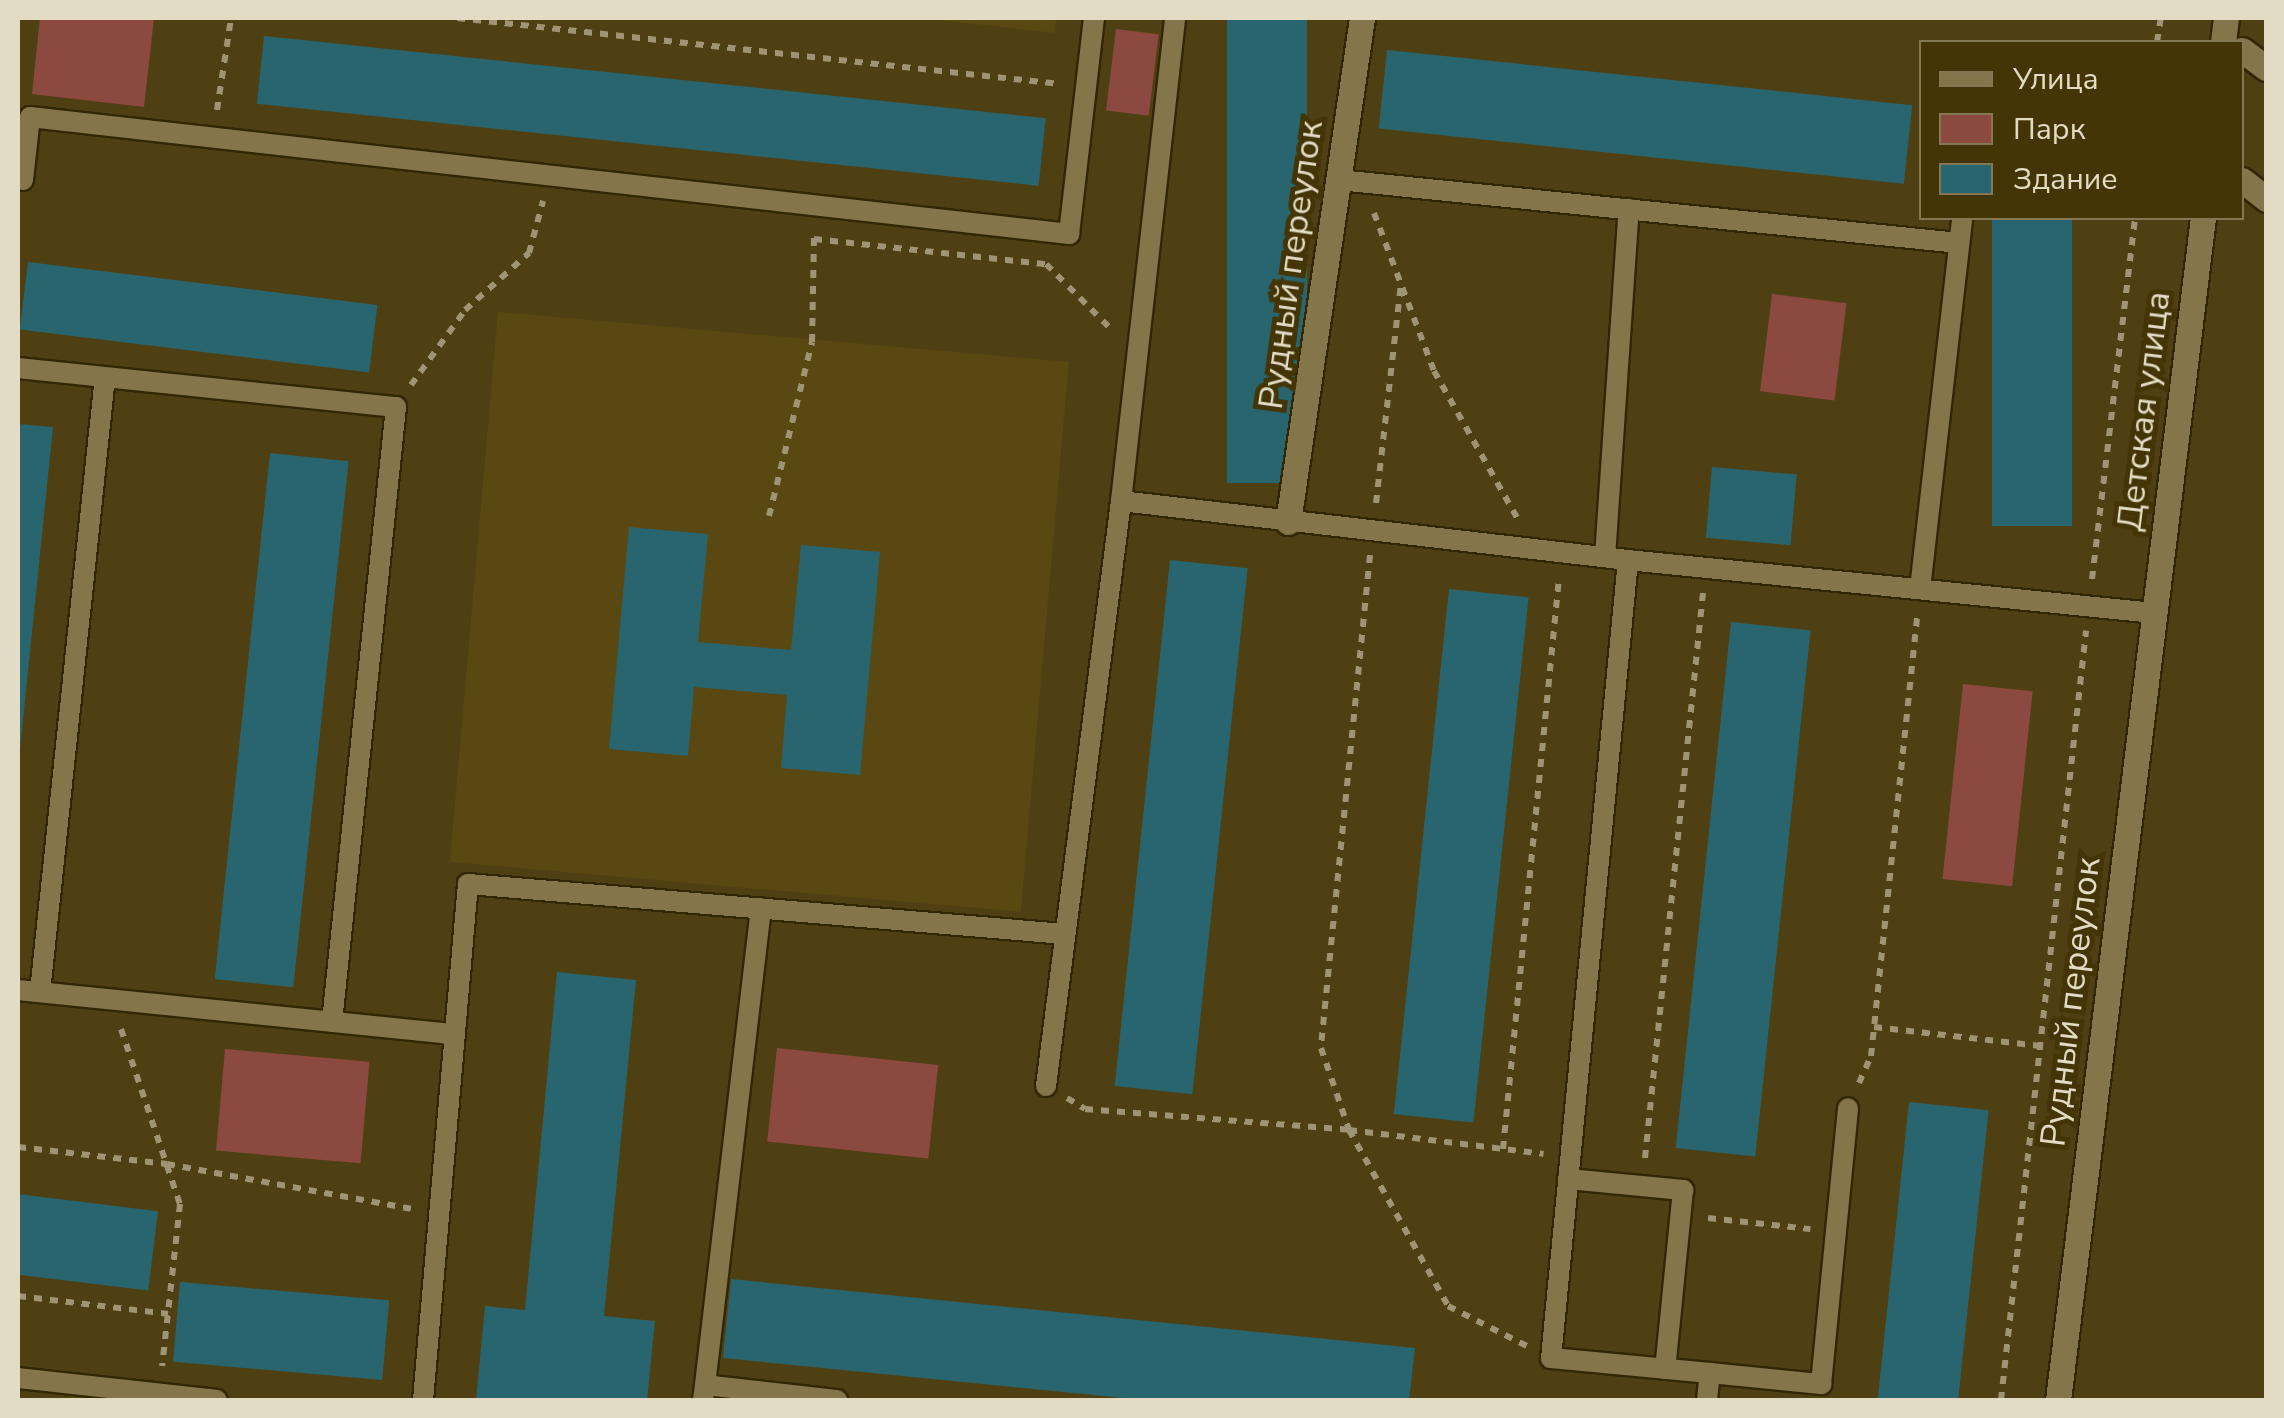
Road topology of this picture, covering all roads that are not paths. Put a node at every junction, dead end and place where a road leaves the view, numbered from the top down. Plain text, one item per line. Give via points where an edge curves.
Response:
1 (1094, 18) edge
2 (1175, 18) edge
3 (1362, 18) edge
4 (2244, 50) edge
5 (2266, 68) edge
6 (23, 180) dead end
7 (1350, 182) junction
8 (2244, 182) edge
9 (2266, 199) edge
10 (1628, 209) junction
11 (1962, 220) edge
12 (2203, 220) edge
13 (1959, 243) junction
14 (18, 368) edge
15 (105, 377) junction
16 (1120, 501) junction
17 (1288, 522) junction
18 (1605, 557) junction
19 (1628, 560) junction
20 (1920, 589) junction
21 (2154, 612) junction
22 (761, 908) junction
23 (1065, 934) junction
24 (18, 990) edge
25 (40, 992) junction
26 (332, 1022) junction
27 (452, 1034) junction
28 (1046, 1086) road end
29 (1848, 1108) road end
30 (1568, 1179) junction
31 (1665, 1369) junction
32 (1710, 1373) junction
33 (18, 1378) edge
34 (704, 1393) edge
35 (218, 1400) edge
36 (423, 1400) edge
37 (837, 1400) edge
38 (1707, 1400) edge
39 (2058, 1400) edge

1 - 6 lane via 1069,234 30,117
2 - 16 lane
3 - 7 street, Рудный переулок
4 - 5 street
7 - 10 lane
7 - 17 street, Рудный переулок
8 - 9 street
10 - 13 lane
10 - 18 lane
11 - 13 lane
12 - 21 street, Детская улица
13 - 20 lane
14 - 15 lane
15 - 25 lane
15 - 26 lane via 396,407
16 - 17 lane
16 - 23 lane
17 - 18 lane
18 - 19 lane
19 - 20 lane
19 - 30 lane
20 - 21 lane
21 - 39 street, Рудный переулок
22 - 23 lane
22 - 27 lane via 468,884
22 - 34 lane
23 - 28 lane
24 - 25 lane
25 - 26 lane
26 - 27 lane
27 - 36 lane
29 - 32 lane via 1822,1384
30 - 31 lane via 1550,1358
30 - 31 lane via 1683,1190
31 - 32 lane
32 - 38 lane
33 - 35 lane
34 - 37 lane

